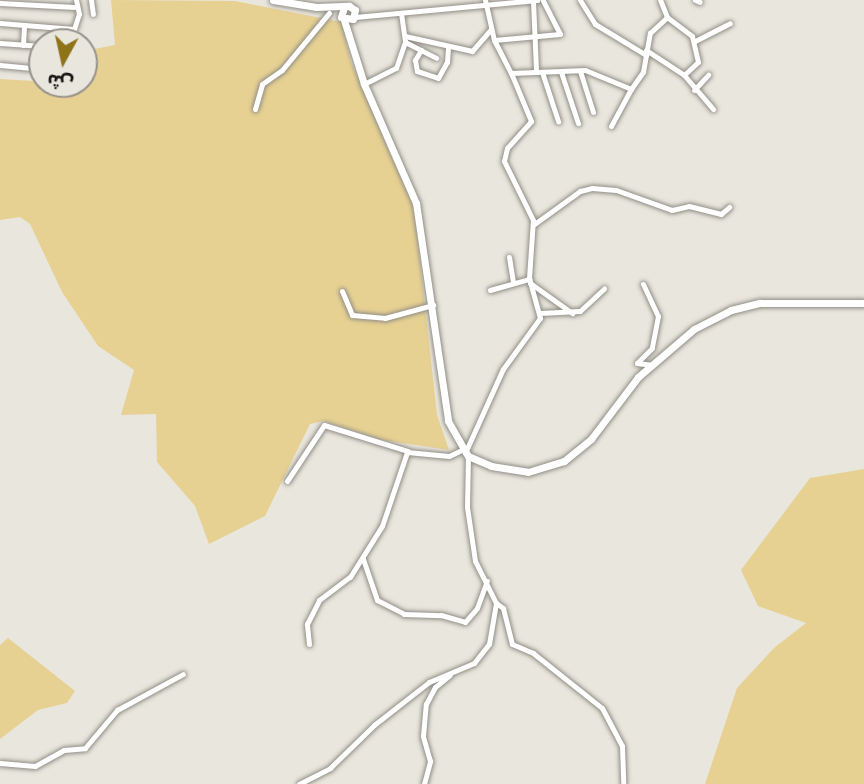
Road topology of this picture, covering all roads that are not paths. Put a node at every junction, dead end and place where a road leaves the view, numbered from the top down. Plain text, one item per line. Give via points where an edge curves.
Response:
1 (76, 0) edge
2 (91, 0) edge
3 (273, 0) edge
4 (485, 0) edge
5 (535, 0) edge
6 (543, 0) edge
7 (580, 0) edge
8 (660, 0) edge
9 (283, 1) edge
10 (24, 2) edge
11 (0, 3) edge
12 (75, 7) junction
13 (316, 7) junction
14 (351, 8) edge
15 (484, 8) junction
16 (329, 13) junction
17 (401, 13) junction
18 (93, 14) dead end
19 (667, 16) junction
20 (343, 18) junction
21 (0, 23) edge
22 (730, 23) dead end
23 (24, 25) junction
24 (62, 28) edge
25 (74, 28) edge
26 (491, 29) junction
27 (349, 35) junction
28 (534, 36) junction
29 (405, 39) junction
30 (494, 40) junction
31 (695, 41) junction
32 (0, 43) edge
33 (23, 45) junction
34 (28, 45) edge
35 (448, 46) junction
36 (421, 50) junction
37 (646, 52) junction
38 (436, 58) dead end
39 (0, 65) edge
40 (28, 68) edge
41 (580, 71) junction
42 (539, 72) junction
43 (561, 72) junction
44 (511, 73) junction
45 (684, 75) junction
46 (708, 75) dead end
47 (365, 84) junction
48 (631, 89) junction
49 (694, 90) junction
50 (255, 109) dead end
51 (713, 109) dead end
52 (593, 112) dead end
53 (558, 121) dead end
54 (579, 123) dead end
55 (611, 126) dead end
56 (729, 207) dead end
57 (533, 225) junction
58 (509, 257) dead end
59 (513, 281) junction
60 (529, 281) junction
61 (643, 284) dead end
62 (604, 289) dead end
63 (490, 290) dead end
64 (342, 291) dead end
65 (864, 303) edge
66 (433, 305) junction
67 (540, 313) junction
68 (572, 313) junction
69 (653, 365) junction
70 (408, 451) junction
71 (465, 453) junction
72 (287, 481) dead end
73 (363, 559) junction
74 (487, 581) junction
75 (496, 603) junction
76 (309, 644) dead end
77 (462, 668) junction
78 (183, 674) dead end
79 (0, 763) edge
80 (299, 784) edge
81 (424, 784) edge
82 (623, 784) edge

1 - 12 street
2 - 18 street
3 - 9 street
4 - 15 street
5 - 15 street
5 - 28 street
6 - 28 street via 561,32
7 - 37 street via 595,24
8 - 19 street
9 - 13 street
10 - 11 street
10 - 12 street
12 - 25 street via 79,14
13 - 14 street
13 - 16 street
14 - 17 street
14 - 20 street
14 - 20 street
14 - 27 street
15 - 17 street
15 - 26 street
16 - 20 street
16 - 50 street via 282,70 262,84
17 - 29 street
19 - 31 street
19 - 37 street via 650,33
20 - 27 street
21 - 23 street
22 - 31 street
23 - 24 street
23 - 33 street
26 - 30 street
26 - 35 street via 475,50
27 - 47 street
28 - 30 street
28 - 42 street
29 - 35 street
29 - 36 street
29 - 47 street via 396,68
30 - 44 street
31 - 45 street via 698,62
32 - 33 street
33 - 34 street
35 - 36 street via 447,62 438,78 416,71
36 - 38 street
37 - 45 street
37 - 48 street via 640,80
39 - 40 street
41 - 43 street
41 - 48 street via 593,71
41 - 52 street
42 - 43 street
42 - 44 street
42 - 53 street
43 - 54 street
44 - 57 street via 531,121 507,148 504,161
45 - 49 street
46 - 49 street
47 - 66 street via 416,203
48 - 55 street
49 - 51 street
56 - 57 street via 722,214 688,206 672,210 616,190 592,188 580,191
57 - 60 street
58 - 59 street
59 - 60 street
59 - 63 street
60 - 67 street
60 - 68 street
61 - 69 street via 658,316 652,348 636,363
62 - 68 street
64 - 66 street via 352,315 385,318
65 - 69 street via 776,302 739,307 707,320
66 - 71 street via 448,421
67 - 68 street
67 - 71 street via 520,351 503,369
69 - 71 street via 631,385 591,439 564,461 528,472 491,466
70 - 71 street via 449,456
70 - 72 street via 324,425
70 - 73 street via 386,518
71 - 74 street via 472,545
73 - 74 street via 377,600 404,614 441,615 465,622 477,608
73 - 76 street via 344,583 319,600 307,624
74 - 75 street
75 - 77 street via 495,628 486,650
75 - 82 street via 503,608 512,644 533,653 602,708 622,746
77 - 80 street via 429,682 368,730 330,768
77 - 81 street via 439,682 428,699 422,729 430,761
78 - 79 street via 117,710 85,748 64,750 35,766

